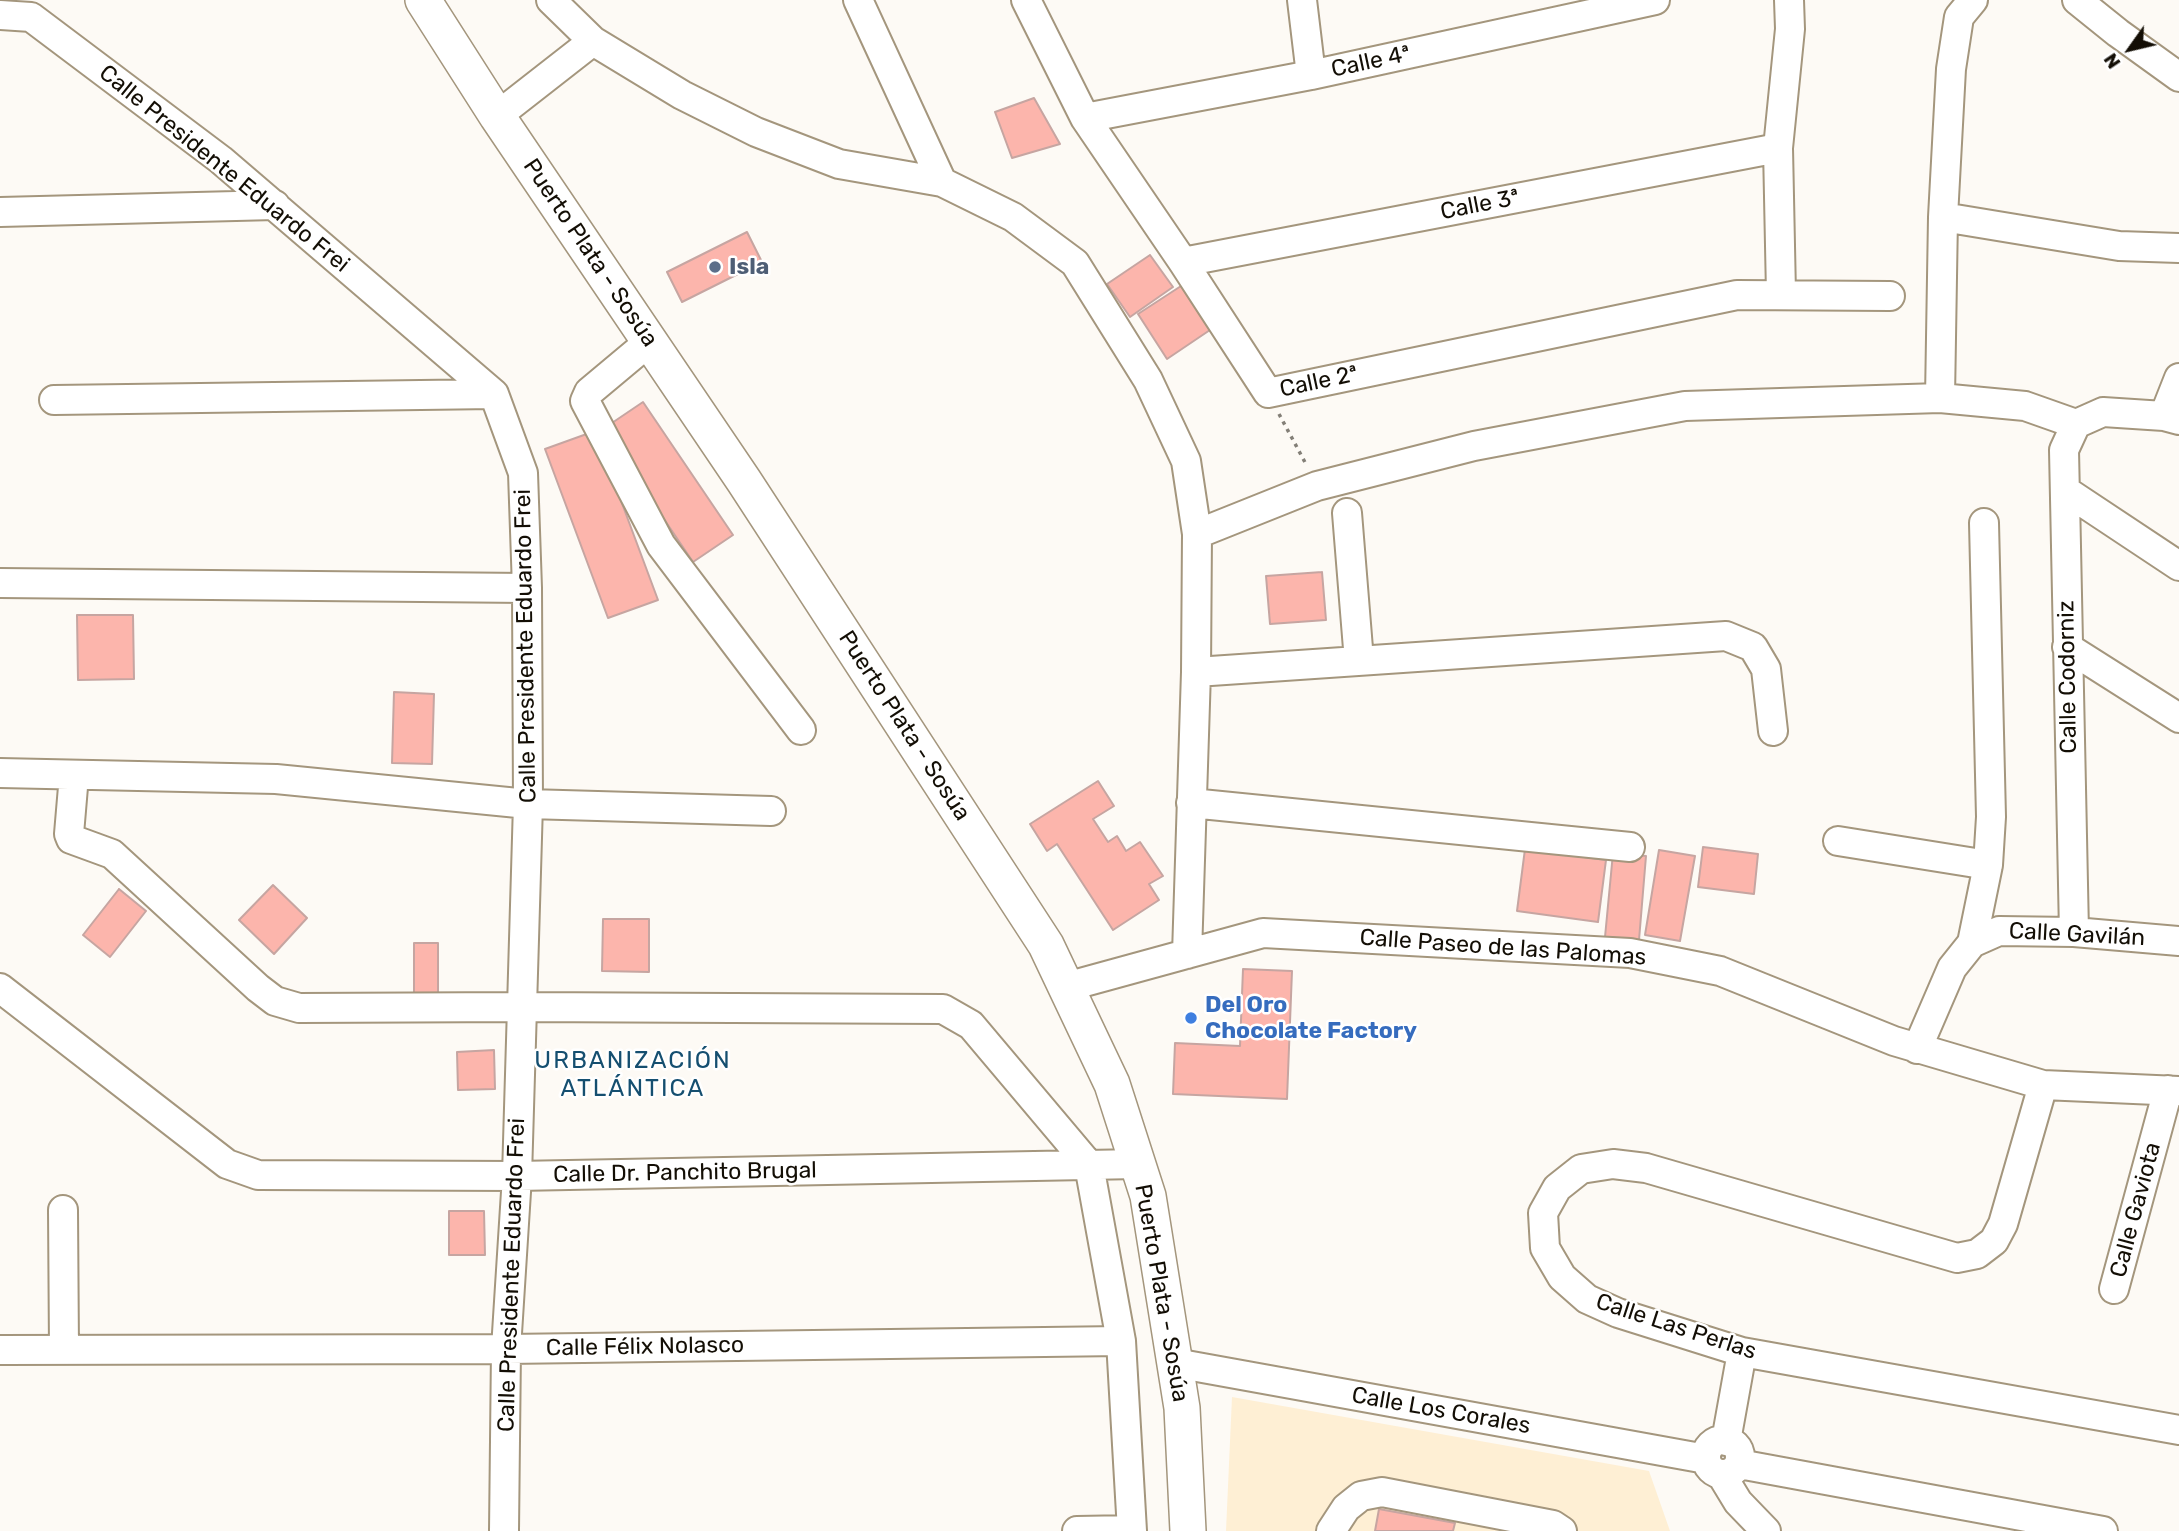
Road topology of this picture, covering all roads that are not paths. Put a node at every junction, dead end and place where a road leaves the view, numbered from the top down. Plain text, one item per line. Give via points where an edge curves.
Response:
1 (423, 0) edge
2 (551, 0) edge
3 (858, 0) edge
4 (1026, 0) edge
5 (1302, 0) edge
6 (1656, 0) edge
7 (1790, 0) edge
8 (1973, 0) edge
9 (2077, 0) edge
10 (0, 15) edge
11 (593, 41) junction
12 (1311, 75) junction
13 (2179, 77) edge
14 (497, 116) junction
15 (1085, 118) junction
16 (1778, 148) junction
17 (942, 182) junction
18 (275, 205) junction
19 (0, 212) edge
20 (1943, 216) junction
21 (2179, 248) edge
22 (1183, 262) junction
23 (1782, 294) junction
24 (1890, 296) dead end
25 (650, 341) junction
26 (2179, 378) edge
27 (494, 394) junction
28 (1940, 398) junction
29 (54, 400) dead end
30 (2172, 418) edge
31 (2076, 424) junction
32 (2066, 491) junction
33 (1347, 513) dead end
34 (1984, 523) dead end
35 (1197, 534) junction
36 (2179, 566) edge
37 (0, 583) edge
38 (527, 588) junction
39 (2067, 647) junction
40 (1359, 661) junction
41 (1196, 672) junction
42 (2179, 718) edge
43 (801, 730) dead end
44 (1773, 731) dead end
45 (0, 773) edge
46 (74, 775) junction
47 (1191, 803) junction
48 (528, 804) junction
49 (771, 811) dead end
50 (1838, 841) dead end
51 (1630, 847) dead end
52 (1988, 865) junction
53 (2074, 932) junction
54 (2179, 941) edge
55 (1972, 943) junction
56 (1187, 954) junction
57 (1066, 987) junction
58 (0, 988) edge
59 (522, 1007) junction
60 (1917, 1049) junction
61 (2043, 1084) junction
62 (2174, 1091) edge
63 (1138, 1164) junction
64 (1088, 1165) junction
65 (517, 1176) junction
66 (63, 1210) dead end
67 (2114, 1289) dead end
68 (1121, 1341) junction
69 (506, 1349) junction
70 (0, 1350) edge
71 (65, 1350) junction
72 (1742, 1352) junction
73 (1175, 1363) junction
74 (2179, 1430) edge
75 (1723, 1459) junction
76 (503, 1531) edge
77 (1076, 1531) edge
78 (1132, 1531) edge
79 (1188, 1531) edge
80 (1331, 1531) edge
81 (1562, 1531) edge
82 (1766, 1531) edge
83 (2103, 1531) edge

1 - 14 main road, Puerto Plata - Sosúa
2 - 11 street
3 - 17 street
4 - 15 street, Calle 2ª
5 - 12 street
6 - 12 street, Calle 4ª
7 - 16 street
8 - 20 street via 1959,17 1951,69
9 - 13 street
10 - 18 street, Calle Presidente Eduardo Frei via 31,17
11 - 14 street
11 - 17 street via 682,95 756,132 839,164
12 - 15 street, Calle 4ª
14 - 25 main road, Puerto Plata - Sosúa
15 - 22 street, Calle 2ª
16 - 22 street, Calle 3ª
16 - 23 street
17 - 35 street via 1013,217 1075,263 1148,380 1186,461
18 - 19 street
18 - 27 street, Calle Presidente Eduardo Frei
20 - 21 street via 2119,246
20 - 28 street
22 - 23 street, Calle 2ª via 1268,393 1737,295
23 - 24 street, Calle 2ª
25 - 43 street via 589,392 585,401 662,545
25 - 57 main road, Puerto Plata - Sosúa via 970,825 1046,946
26 - 30 street
27 - 29 street
27 - 38 street, Calle Presidente Eduardo Frei via 523,473
28 - 31 street via 2025,406
28 - 35 street via 1685,406 1474,446 1317,486
30 - 31 street via 2103,412
31 - 32 street, Calle Codorniz via 2064,450
32 - 36 street
32 - 39 street, Calle Codorniz
33 - 40 street
34 - 52 street via 1991,817
35 - 41 street
37 - 38 street
38 - 48 street, Calle Presidente Eduardo Frei
39 - 42 street
39 - 53 street, Calle Codorniz
40 - 41 street
40 - 44 street via 1726,636 1753,647 1766,668
41 - 47 street
45 - 46 street
46 - 48 street via 276,779
46 - 59 street via 71,839 112,853 275,1001 299,1008
47 - 51 street
47 - 56 street
48 - 49 street
48 - 59 street, Calle Presidente Eduardo Frei
50 - 52 street
52 - 55 street
53 - 54 street, Calle Gavilán
53 - 55 street, Calle Gavilán via 1999,931
55 - 60 street via 1952,968
56 - 57 street, Calle Paseo de las Palomas
56 - 60 street, Calle Paseo de las Palomas via 1263,933 1630,953 1720,971
57 - 63 main road, Puerto Plata - Sosúa via 1112,1084
58 - 65 street, Calle Dr. Panchito Brugal via 227,1164 258,1175 288,1177
59 - 64 street via 943,1009 971,1026
59 - 65 street, Calle Presidente Eduardo Frei
60 - 61 street, Calle Paseo de las Palomas
61 - 62 street, Calle Paseo de las Palomas
61 - 72 street, Calle Las Perlas via 2003,1224 1994,1241 1977,1254 1957,1258 1647,1168 1612,1164 1581,1169 1558,1188 1543,1213 1545,1248 1562,1277 1587,1299 1618,1312
62 - 67 street, Calle Gaviota
63 - 64 street, Calle Dr. Panchito Brugal
63 - 73 main road, Puerto Plata - Sosúa via 1148,1196
64 - 65 street, Calle Dr. Panchito Brugal
64 - 68 street
65 - 69 street, Calle Presidente Eduardo Frei
66 - 71 street
68 - 69 street, Calle Félix Nolasco
68 - 78 street
69 - 71 street, Calle Félix Nolasco
69 - 76 street, Calle Presidente Eduardo Frei
70 - 71 street, Calle Félix Nolasco
72 - 74 street, Calle Las Perlas
72 - 75 street
73 - 75 street, Calle Los Corales
73 - 79 main road, Puerto Plata - Sosúa
75 - 82 street via 1738,1502
75 - 83 street, Calle Los Corales
77 - 78 street
80 - 81 street via 1360,1496 1382,1492 1553,1525

